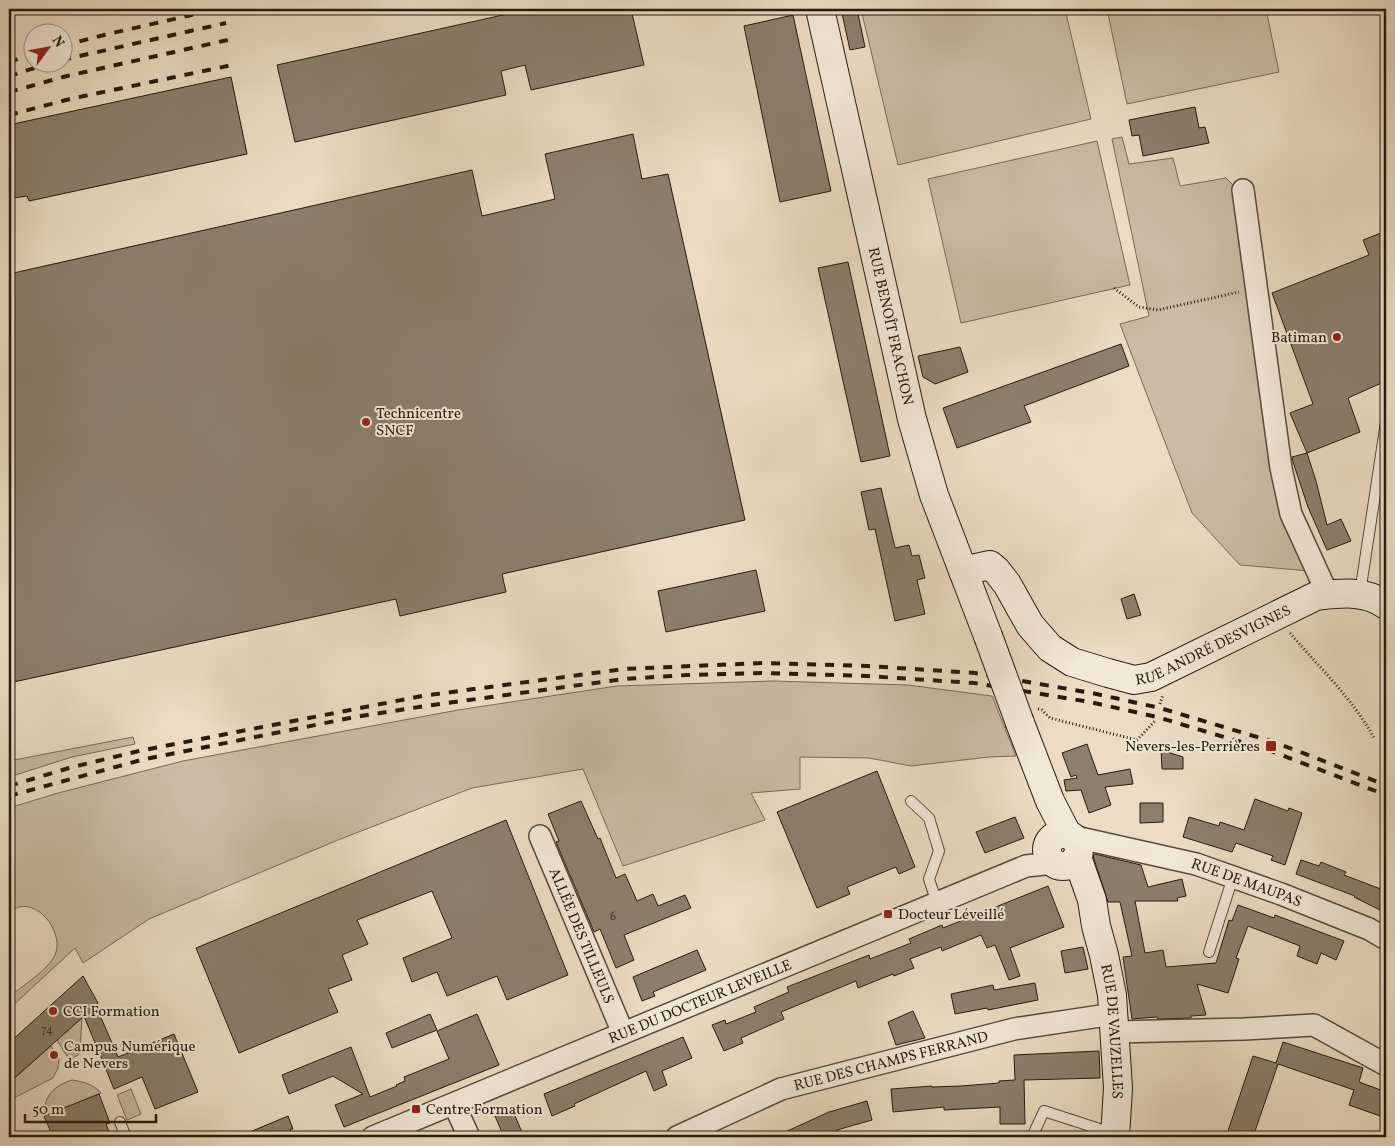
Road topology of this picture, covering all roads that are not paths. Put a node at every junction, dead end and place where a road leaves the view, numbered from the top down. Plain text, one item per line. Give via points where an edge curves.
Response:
1 (820, 9) edge
2 (1243, 190) dead end
3 (1386, 422) edge
4 (964, 571) junction
5 (1360, 593) junction
6 (1328, 595) junction
7 (1386, 605) edge
8 (911, 801) dead end
9 (540, 836) dead end
10 (1068, 848) junction
11 (1233, 877) junction
12 (937, 903) junction
13 (1386, 939) edge
14 (1209, 952) dead end
15 (1114, 1023) junction
16 (623, 1033) junction
17 (1386, 1065) edge
18 (454, 1104) junction
19 (120, 1122) dead end
20 (1116, 1136) edge
21 (126, 1137) edge
22 (373, 1137) edge
23 (469, 1137) edge
24 (677, 1137) edge
25 (1029, 1137) edge

1 - 4 main road, RUE BENOÎT FRACHON via 912,419 934,495
2 - 6 street via 1280,468 1291,514
3 - 5 lane
4 - 6 main road, RUE ANDRÉ DESVIGNES via 990,566 996,570 1030,625 1050,648 1072,662 1134,680 1150,677 1316,596
4 - 10 main road, RUE BENOÎT FRACHON, bridge
5 - 6 main road, RUE ANDRÉ DESVIGNES
5 - 7 main road, RUE ANDRÉ DESVIGNES via 1379,599
8 - 12 lane via 929,818 939,850 929,880
9 - 16 street, ALLÉE DES TILLEULS
10 - 11 street, RUE DE MAUPAS via 1196,864
10 - 12 street, RUE DU DOCTEUR LEVEILLE
10 - 15 main road, RUE DE VAUZELLES via 1104,955
11 - 13 street, RUE DE MAUPAS via 1369,929
11 - 14 lane
12 - 16 street, RUE DU DOCTEUR LEVEILLE
15 - 17 street, RUE DES CHAMPS FERRAND via 1234,1029 1314,1025
15 - 20 main road, RUE DE VAUZELLES via 1118,1088
15 - 24 street, RUE DES CHAMPS FERRAND via 1014,1030 780,1089
16 - 18 street, RUE DU DOCTEUR LEVEILLE
18 - 22 street, RUE DU DOCTEUR LEVEILLE
18 - 23 street
19 - 21 lane
20 - 25 lane via 1044,1111 1032,1137

